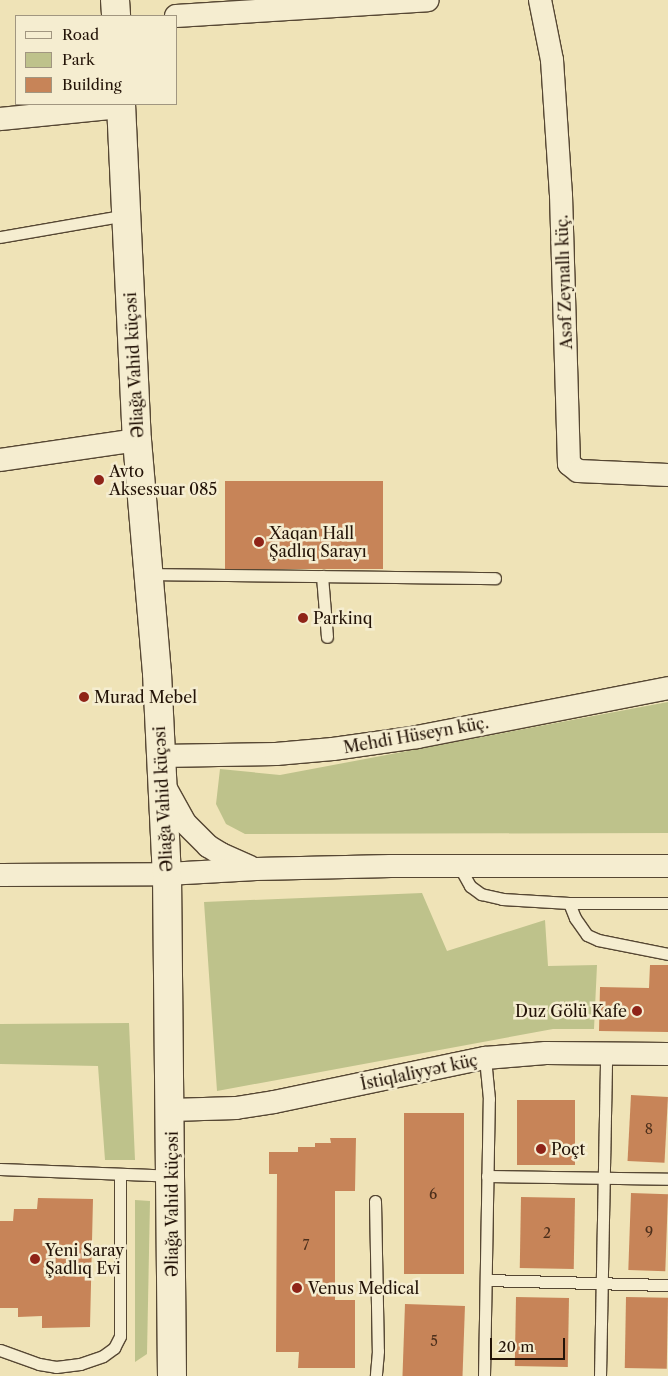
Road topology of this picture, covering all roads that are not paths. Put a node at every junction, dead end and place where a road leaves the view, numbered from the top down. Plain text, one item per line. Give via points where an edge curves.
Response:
1 (115, 0) edge
2 (427, 0) edge
3 (540, 0) edge
4 (116, 15) edge
5 (178, 16) edge
6 (121, 105) edge
7 (0, 119) edge
8 (126, 215) junction
9 (0, 237) edge
10 (137, 440) junction
11 (0, 460) edge
12 (668, 475) edge
13 (148, 574) junction
14 (322, 576) junction
15 (495, 578) dead end
16 (327, 637) dead end
17 (668, 688) edge
18 (162, 769) junction
19 (458, 866) junction
20 (668, 866) edge
21 (256, 869) junction
22 (167, 874) junction
23 (0, 875) edge
24 (569, 903) junction
25 (668, 903) edge
26 (668, 954) edge
27 (606, 1053) junction
28 (668, 1054) edge
29 (485, 1058) junction
30 (171, 1110) junction
31 (0, 1170) edge
32 (120, 1174) junction
33 (172, 1176) junction
34 (487, 1176) junction
35 (604, 1178) junction
36 (668, 1179) edge
37 (375, 1201) dead end
38 (486, 1280) junction
39 (602, 1284) junction
40 (668, 1285) edge
41 (0, 1350) edge
42 (80, 1364) junction
43 (81, 1376) edge
44 (172, 1376) edge
45 (376, 1376) edge
46 (484, 1376) edge
47 (600, 1376) edge

1 - 4 main road
2 - 5 street
3 - 12 street, Asəf Zeynallı küç. via 552,60 561,195 569,464 578,472
6 - 7 street
6 - 8 main road, Əliağa Vahid küçəsi
8 - 9 lane
8 - 10 main road, Əliağa Vahid küçəsi
10 - 11 street
10 - 13 main road, Əliağa Vahid küçəsi
13 - 14 lane
13 - 18 main road, Əliağa Vahid küçəsi
14 - 15 lane
14 - 16 lane
17 - 18 street, Mehdi Hüseyn küç. via 417,737
18 - 21 street via 173,806 185,823 220,854
18 - 22 main road, Əliağa Vahid küçəsi
19 - 20 street
19 - 21 street
19 - 24 lane via 470,886 481,894 502,899
21 - 22 street
22 - 23 street
22 - 30 main road, Əliağa Vahid küçəsi
24 - 25 lane
24 - 26 lane via 587,935
27 - 28 street, İstiqlaliyyət küç
27 - 29 street, İstiqlaliyyət küç
27 - 35 lane
29 - 30 street, İstiqlaliyyət küç via 274,1102
29 - 34 lane via 489,1099
30 - 33 main road, Əliağa Vahid küçəsi
31 - 32 lane
32 - 33 lane
32 - 42 lane via 120,1336 114,1348
33 - 44 main road, Əliağa Vahid küçəsi
34 - 35 lane
34 - 38 lane
35 - 36 lane
35 - 39 lane
37 - 45 lane
38 - 39 lane
38 - 46 lane
39 - 40 lane
39 - 47 lane
41 - 42 lane via 56,1367
42 - 43 lane

